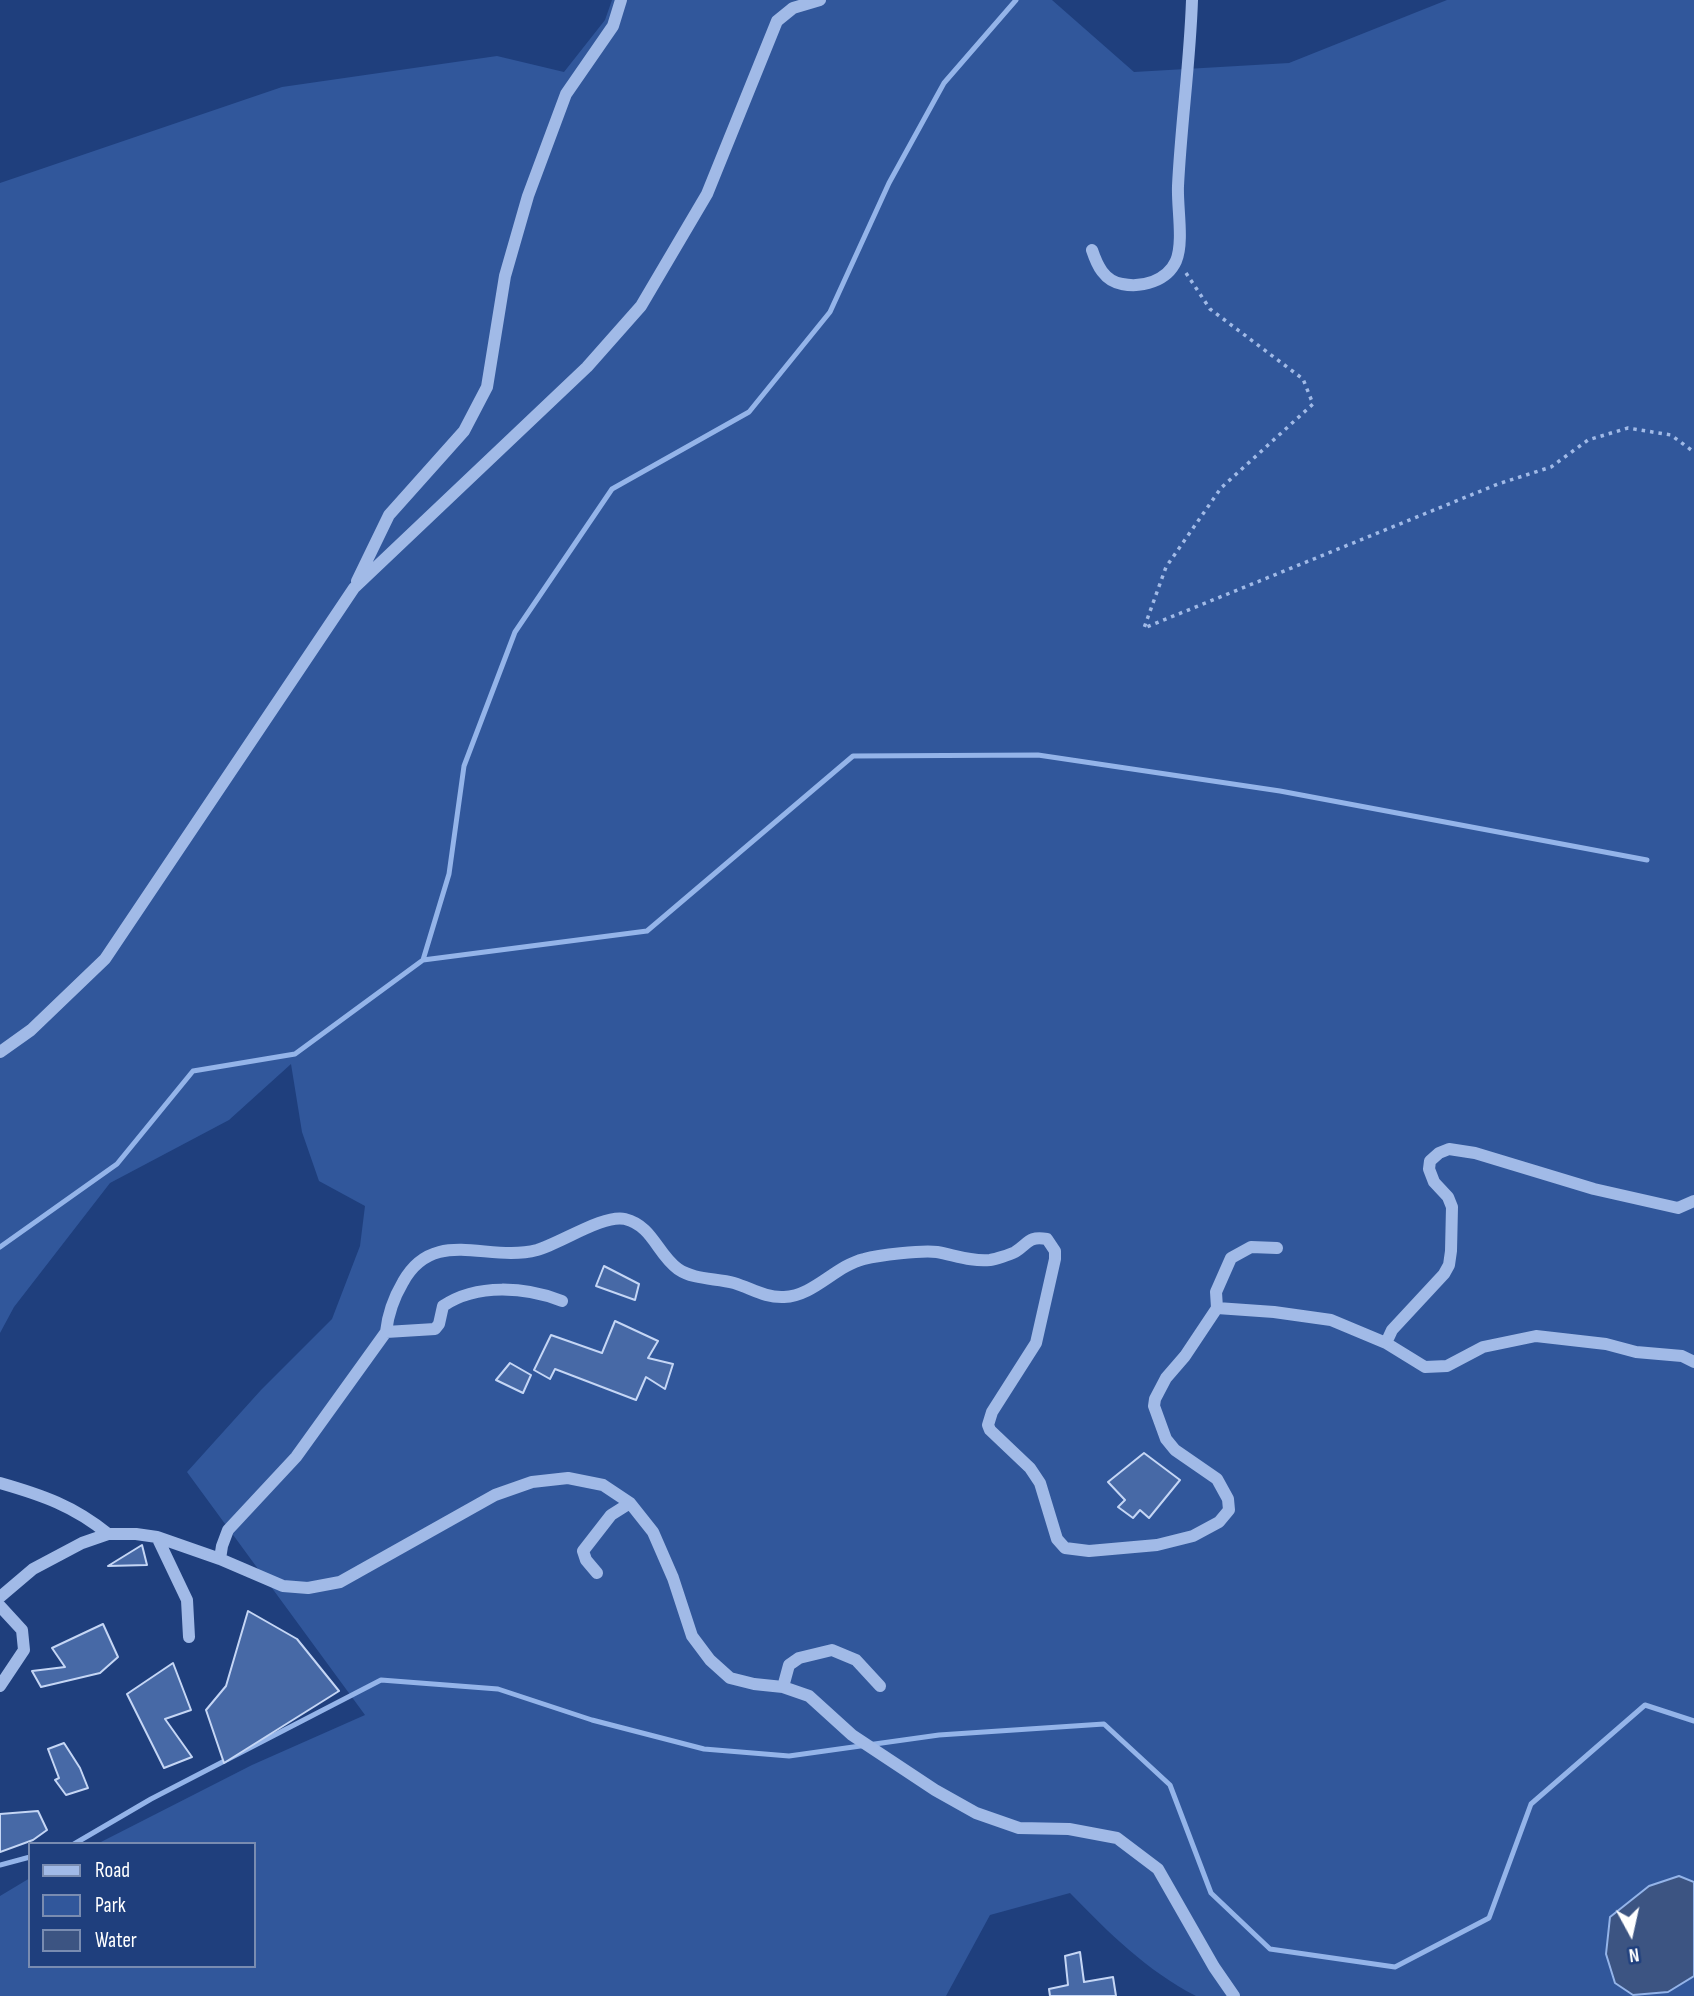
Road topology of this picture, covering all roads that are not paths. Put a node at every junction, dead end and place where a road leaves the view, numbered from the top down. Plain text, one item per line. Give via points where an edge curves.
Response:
1 (621, 0) edge
2 (820, 0) edge
3 (1192, 0) edge
4 (1092, 250) dead end
5 (354, 588) junction
6 (0, 1052) edge
7 (1694, 1201) edge
8 (1277, 1248) dead end
9 (562, 1301) dead end
10 (1217, 1308) junction
11 (386, 1332) junction
12 (1386, 1343) junction
13 (1694, 1362) edge
14 (0, 1483) edge
15 (630, 1503) junction
16 (108, 1534) junction
17 (157, 1537) junction
18 (220, 1559) junction
19 (597, 1573) dead end
20 (0, 1597) edge
21 (0, 1606) edge
22 (189, 1637) dead end
23 (0, 1686) edge
24 (880, 1686) dead end
25 (783, 1687) junction
26 (1234, 1996) edge

1 - 5 street via 614,26 566,94 528,196 505,276 487,387 464,431 389,515
2 - 5 street via 793,8 777,21 707,194 640,306 587,367
3 - 4 street via 1177,259 1159,280 1124,285 1105,276
5 - 6 street via 105,959 31,1030
7 - 12 street via 1678,1208 1594,1189 1475,1153 1449,1149 1438,1153 1429,1168 1452,1208 1449,1265 1392,1330
8 - 10 street via 1251,1247 1231,1258 1216,1292
9 - 11 street via 538,1292 470,1294 443,1306 435,1329
10 - 11 street via 1166,1378 1154,1406 1175,1450 1217,1479 1228,1499 1227,1514 1193,1536 1157,1545 1088,1551 1061,1545 1040,1483 988,1425 1036,1343 1055,1259 1047,1239 1036,1238 1015,1252 989,1260 934,1251 863,1259 793,1297 775,1298 685,1273 675,1267 649,1232 618,1218 603,1220 534,1251 449,1249 429,1255 416,1264 400,1287
10 - 12 street via 1331,1320
11 - 18 street via 296,1457 228,1530
12 - 13 street via 1425,1367 1447,1366 1483,1347 1536,1336 1682,1356
14 - 16 street via 85,1515
15 - 18 street via 603,1485 568,1478 532,1482 495,1495 340,1582 308,1588 283,1587
15 - 19 street via 611,1515 583,1551
15 - 25 street via 653,1532 692,1636 710,1660 730,1678
16 - 17 street
16 - 20 street via 33,1569
17 - 18 street
17 - 22 street via 187,1600
21 - 23 street via 22,1630 24,1650
24 - 25 street via 856,1660 832,1650 789,1665
25 - 26 street via 809,1696 852,1735 976,1813 1019,1828 1069,1829 1117,1838 1158,1869

